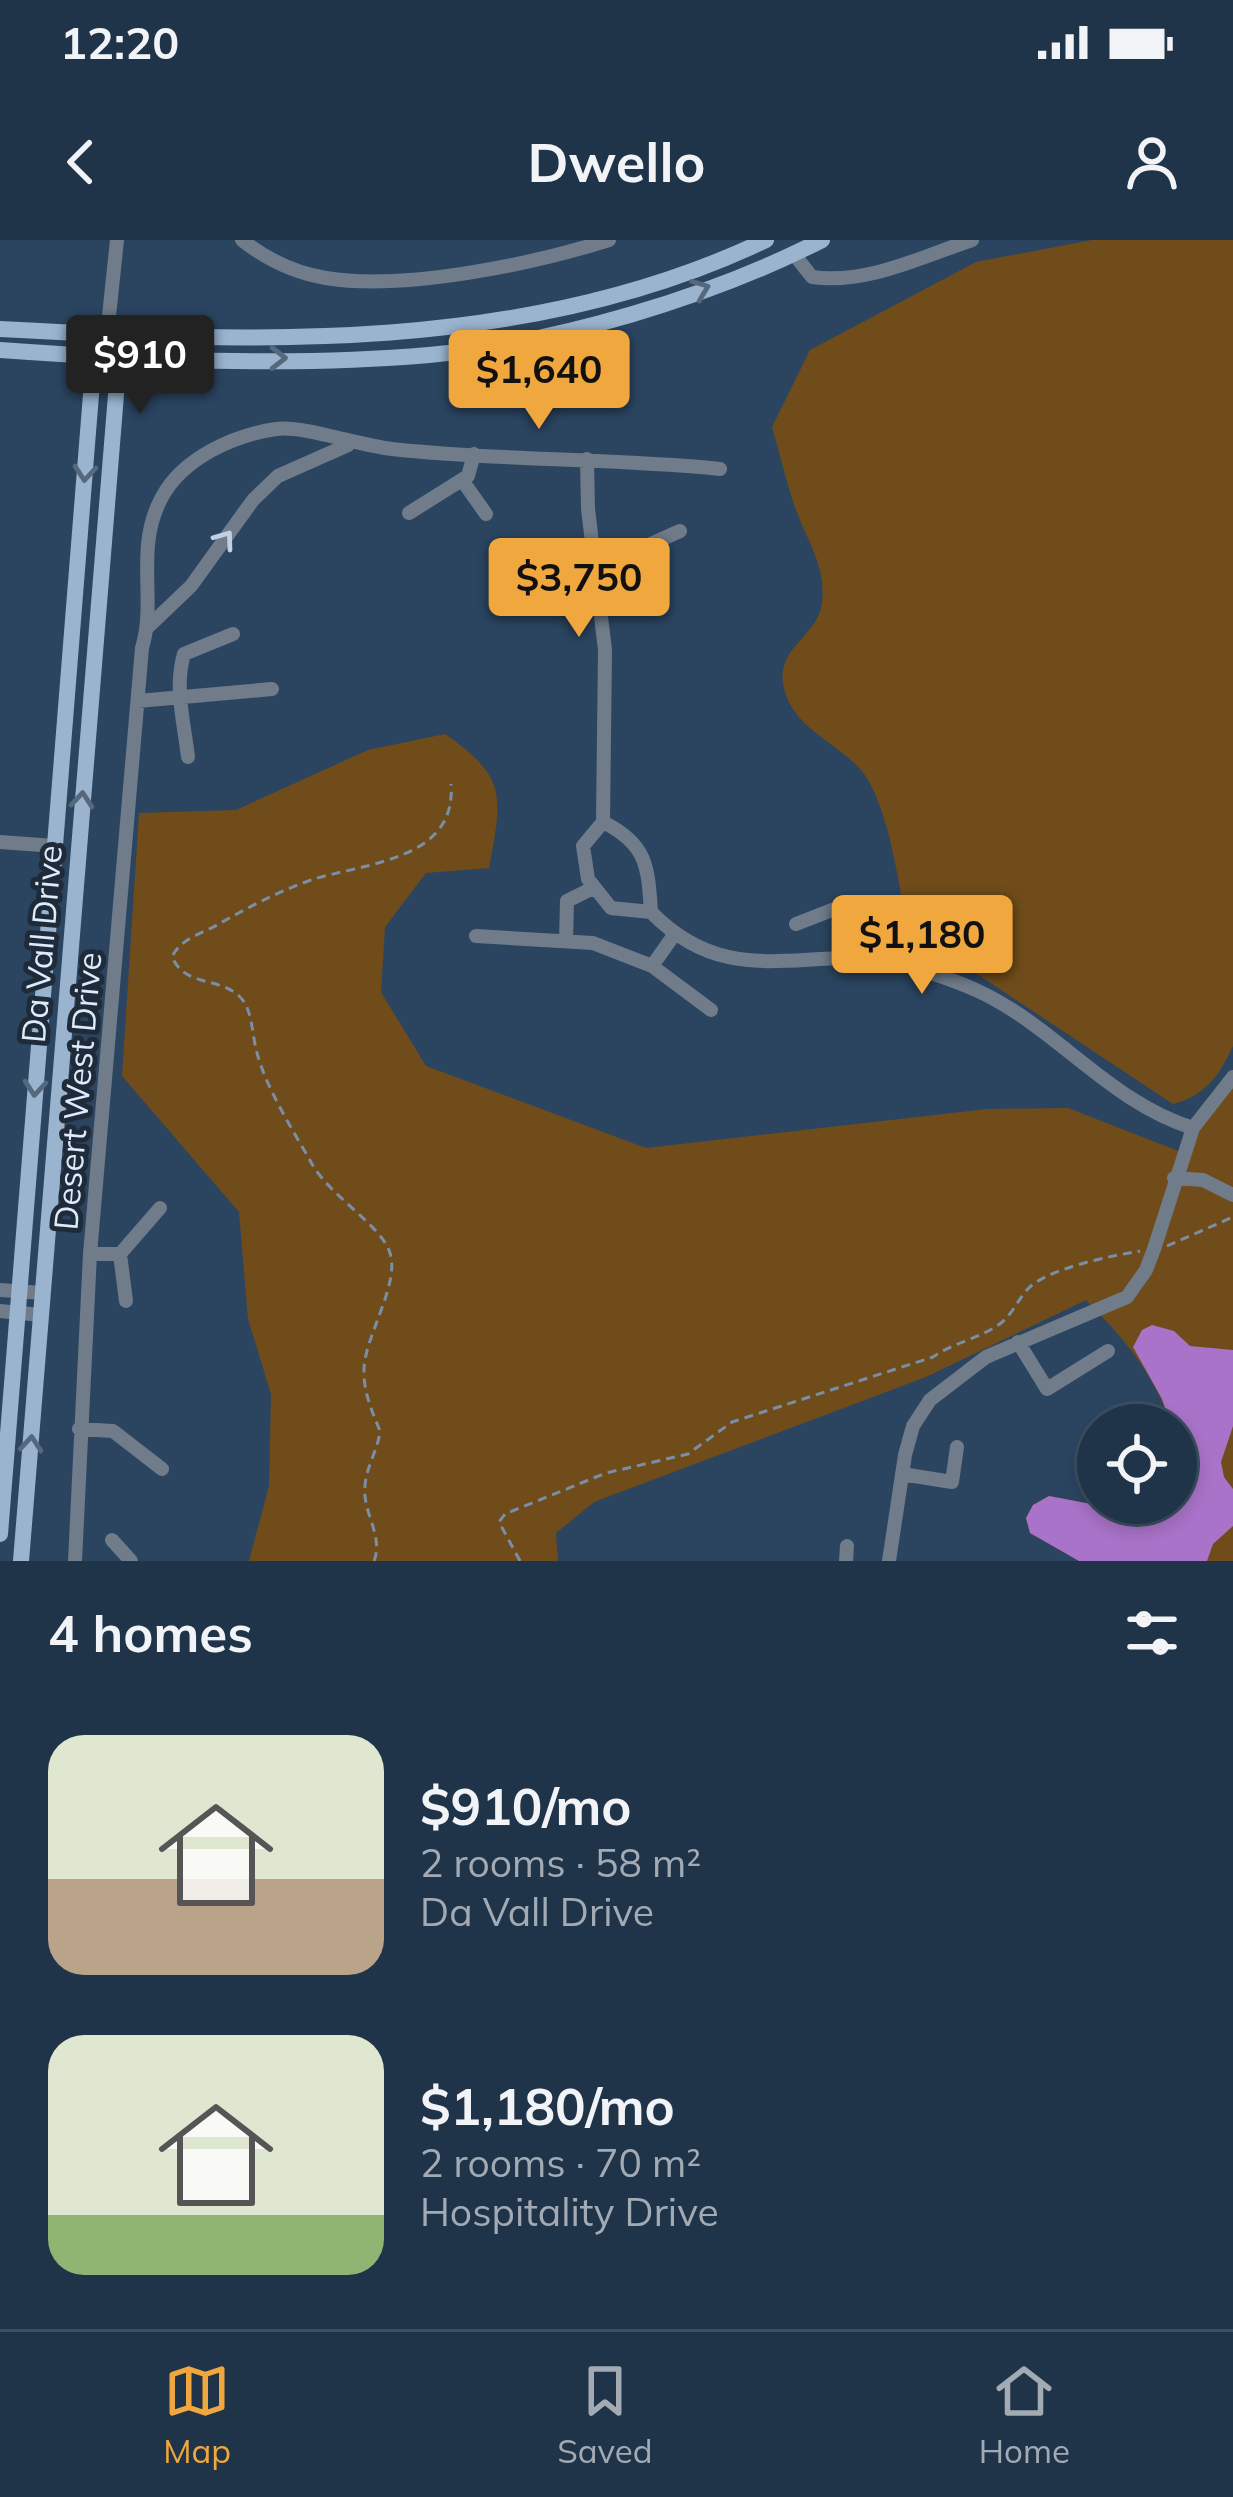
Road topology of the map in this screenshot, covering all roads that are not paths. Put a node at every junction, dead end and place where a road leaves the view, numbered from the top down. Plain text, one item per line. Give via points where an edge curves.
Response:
1 (117, 240) edge
2 (242, 240) edge
3 (609, 240) edge
4 (766, 240) edge
5 (822, 240) edge
6 (972, 240) edge
7 (793, 253) junction
8 (0, 329) edge
9 (107, 335) junction
10 (0, 350) edge
11 (94, 356) junction
12 (119, 358) junction
13 (352, 443) junction
14 (474, 454) junction
15 (587, 459) junction
16 (720, 469) dead end
17 (462, 480) junction
18 (409, 513) dead end
19 (486, 514) dead end
20 (680, 531) dead end
21 (597, 568) junction
22 (148, 627) junction
23 (233, 634) dead end
24 (272, 689) dead end
25 (180, 698) junction
26 (137, 701) junction
27 (188, 757) dead end
28 (603, 822) junction
29 (0, 842) edge
30 (55, 846) junction
31 (593, 888) junction
32 (651, 912) junction
33 (796, 924) dead end
34 (674, 935) junction
35 (476, 936) dead end
36 (566, 941) junction
37 (878, 960) junction
38 (652, 966) junction
39 (711, 1010) dead end
40 (1233, 1077) edge
41 (1193, 1128) junction
42 (1174, 1178) junction
43 (1233, 1196) edge
44 (160, 1208) dead end
45 (90, 1254) junction
46 (120, 1254) junction
47 (9, 1291) edge
48 (43, 1293) junction
49 (126, 1301) dead end
50 (9, 1312) edge
51 (41, 1315) junction
52 (1018, 1342) junction
53 (1108, 1351) dead end
54 (79, 1429) junction
55 (957, 1447) dead end
56 (162, 1469) dead end
57 (902, 1474) junction
58 (0, 1534) edge
59 (112, 1540) dead end
60 (21, 1561) edge
61 (74, 1561) edge
62 (131, 1561) edge
63 (889, 1561) edge

1 - 9 street, Da Vall Drive
2 - 3 street via 292,268 360,282 479,270
4 - 9 main road via 612,295 442,330
5 - 7 main road
6 - 7 street via 845,278 812,277
12 -> 7 main road via 429,355 604,322
8 - 9 main road
9 - 11 main road, Da Vall Drive
9 - 12 main road
10 - 11 main road
11 - 12 main road
11 -> 30 main road, Da Vall Drive
48 -> 12 main road, Da Vall Drive
13 - 14 street, Desert West Drive
22 -> 13 street, Desert West Drive via 278,476
13 - 22 street, Desert West Drive via 282,428 244,435 195,460 162,496 144,558
14 - 15 street, Desert West Drive
14 - 17 street
15 - 16 street, Desert West Drive
15 - 21 street
17 - 18 street
17 - 19 street
20 - 21 street
21 - 28 street
22 - 26 street, Desert West Drive
23 - 25 street via 184,654
24 - 25 street
25 - 26 street
25 - 27 street
26 - 45 street, Desert West Drive
28 - 31 street via 583,847
28 - 32 street via 627,834 648,866
29 - 30 street
30 -> 47 main road, Da Vall Drive
31 - 32 street via 610,908
31 - 36 street via 567,901
32 - 34 street
33 - 37 street via 857,904 878,934
34 - 37 street via 755,963
34 - 38 street
35 - 36 street
36 - 38 street
37 - 41 street via 978,990 1136,1104
38 - 39 street
40 - 41 street
41 - 42 street
42 - 43 street via 1203,1180
42 - 52 street via 1146,1270 1127,1297
44 - 46 street
45 - 46 street
45 - 54 street, Desert West Drive
46 - 49 street
47 - 48 street
47 - 50 main road, Da Vall Drive
48 - 51 main road, Da Vall Drive
50 - 51 street
50 - 58 main road, Da Vall Drive
60 -> 51 main road, Da Vall Drive
52 - 53 street via 1047,1390
52 - 57 street via 931,1400 913,1426
54 - 56 street via 113,1431
54 - 61 street, Desert West Drive
55 - 57 street via 952,1482
57 - 63 street
59 - 62 street

